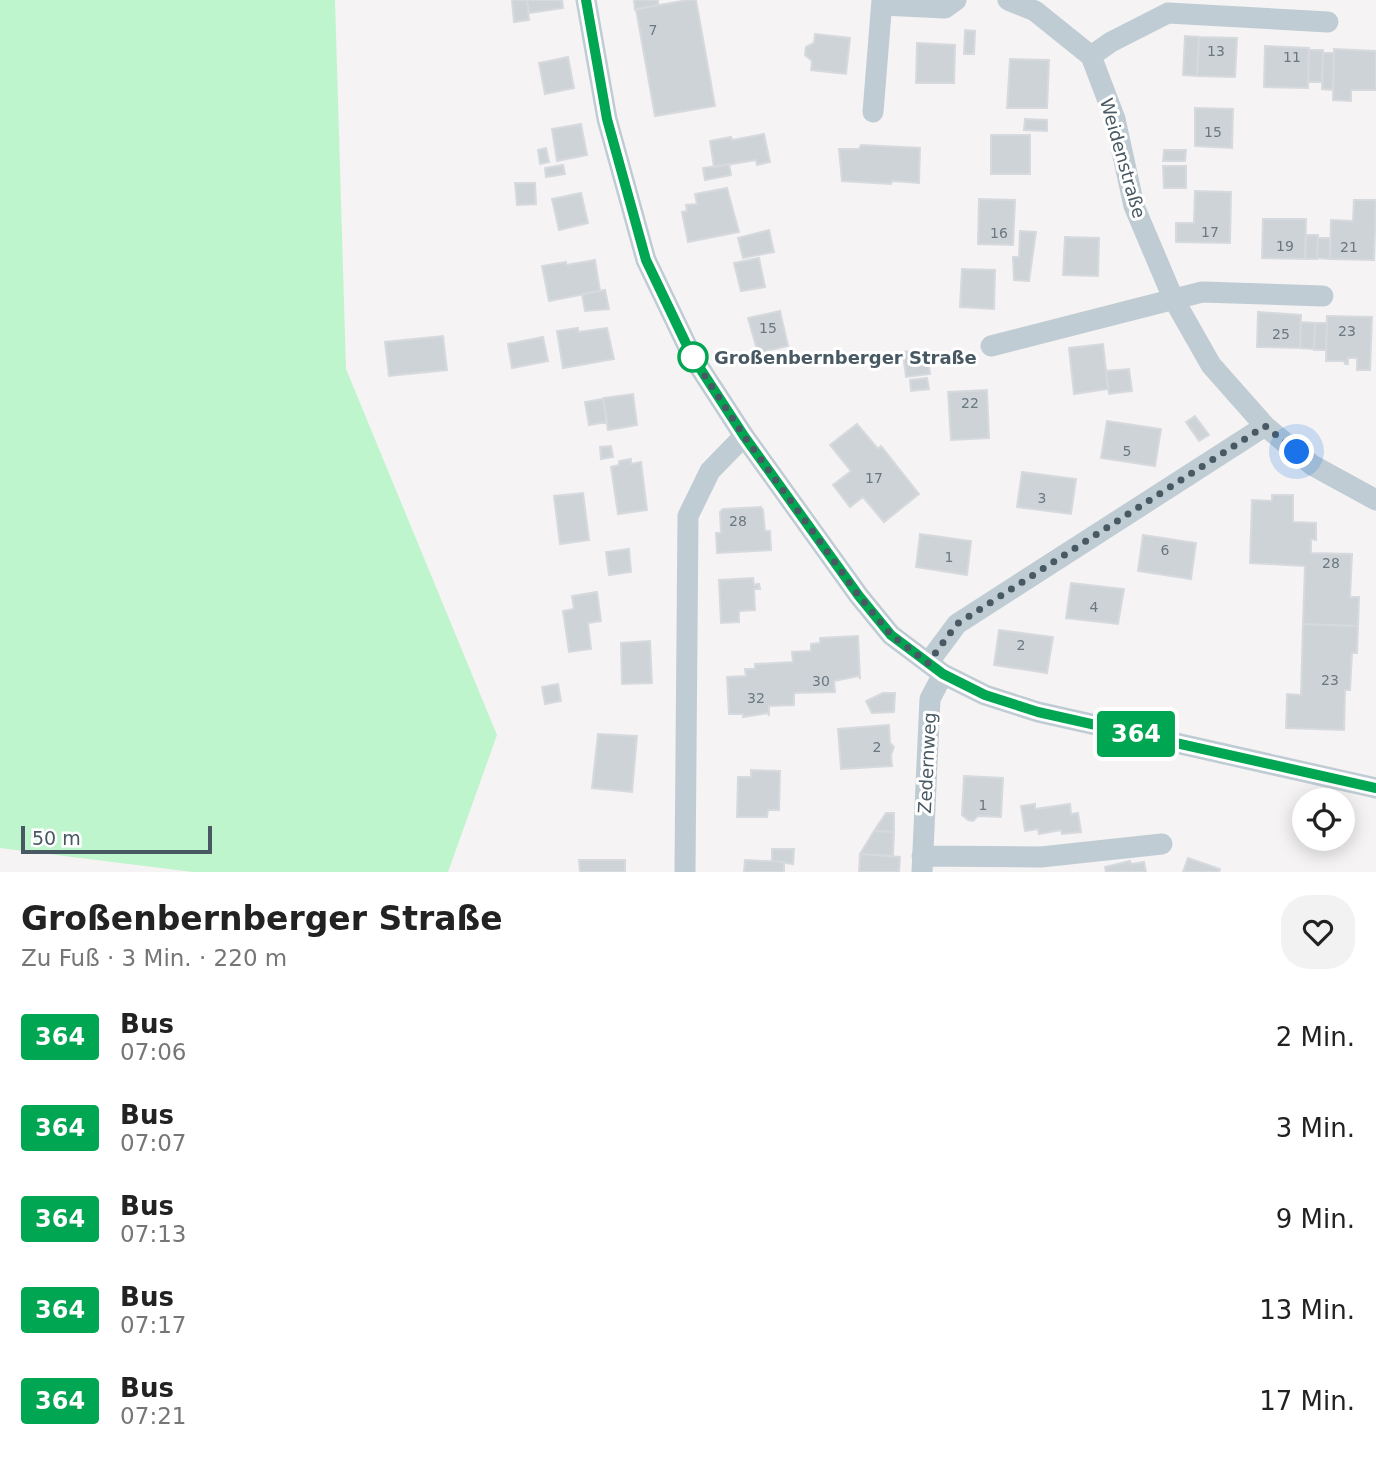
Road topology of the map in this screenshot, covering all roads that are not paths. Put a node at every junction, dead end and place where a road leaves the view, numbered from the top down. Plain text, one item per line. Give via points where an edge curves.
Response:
1 (586, 0) edge
2 (956, 0) edge
3 (1008, 0) edge
4 (882, 3) edge
5 (1328, 22) dead end
6 (1091, 56) junction
7 (873, 112) dead end
8 (1323, 296) dead end
9 (1173, 298) junction
10 (991, 346) dead end
11 (1265, 426) junction
12 (744, 436) junction
13 (1376, 500) edge
14 (935, 669) junction
15 (1376, 788) edge
16 (1162, 844) dead end
17 (922, 864) edge
18 (685, 872) edge

1 - 12 street via 607,119 646,260 692,356
2 - 4 street via 945,8
3 - 6 street via 1035,11
4 - 7 street
5 - 6 street via 1168,13
6 - 9 street, Weidenstraße via 1115,119 1134,206
8 - 9 street via 1202,292
9 - 10 street
9 - 11 street, Weidenstraße via 1211,365
11 - 13 street, Weidenstraße via 1312,465
11 - 14 street, Zedernweg via 957,624
12 - 14 street via 859,596 891,635
12 - 18 street via 710,471 688,516
14 - 15 street via 985,695 1038,712
14 - 17 street, Zedernweg
16 - 17 street, Zedernweg

